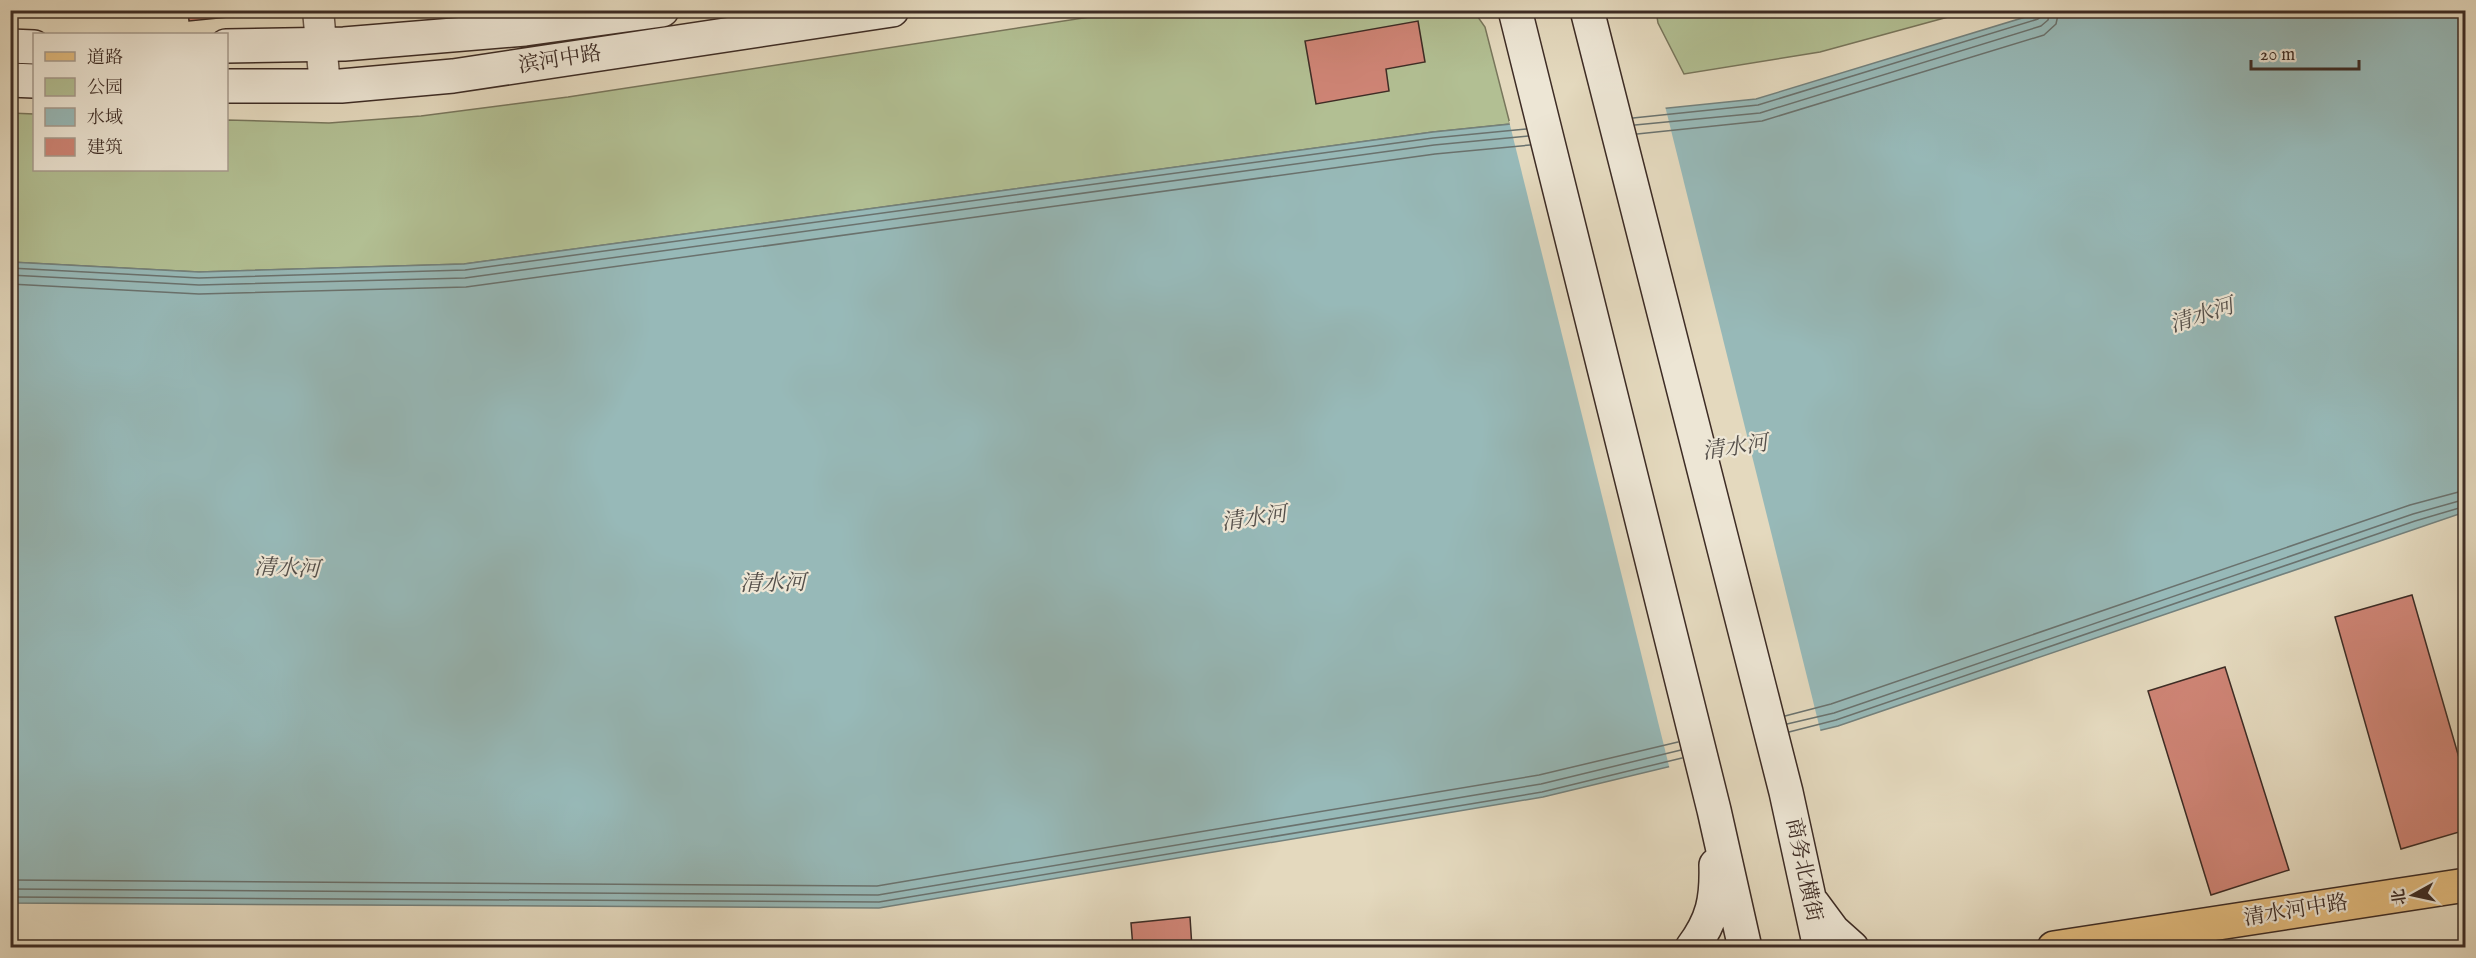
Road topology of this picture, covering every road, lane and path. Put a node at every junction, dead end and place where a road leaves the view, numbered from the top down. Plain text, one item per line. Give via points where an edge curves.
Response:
1 (318, 10) edge
2 (662, 10) edge
3 (892, 10) edge
4 (1515, 10) edge
5 (1587, 10) edge
6 (322, 45) junction
7 (10, 46) edge
8 (228, 46) edge
9 (33, 47) edge
10 (10, 80) edge
11 (33, 81) edge
12 (228, 86) edge
13 (325, 86) junction
14 (1715, 814) junction
15 (2466, 885) edge
16 (1809, 899) junction
17 (1692, 948) edge
18 (1745, 948) edge
19 (1820, 948) edge
20 (1852, 948) edge
21 (2054, 948) edge

1 - 6 street
2 - 6 main road, 滨河中路 via 525,29
3 - 13 main road, 滨河中路 via 453,76
4 - 14 main road
5 - 16 main road, 商务北横街 via 1786,792
6 - 8 main road, 滨河中路
6 - 13 street
7 - 9 main road
10 - 11 main road
12 - 13 main road, 滨河中路
14 - 17 main road via 1717,897 1704,932
14 - 18 main road
15 - 21 main road, 清水河中路
16 - 19 main road, 商务北横街
16 - 20 main road via 1833,931

